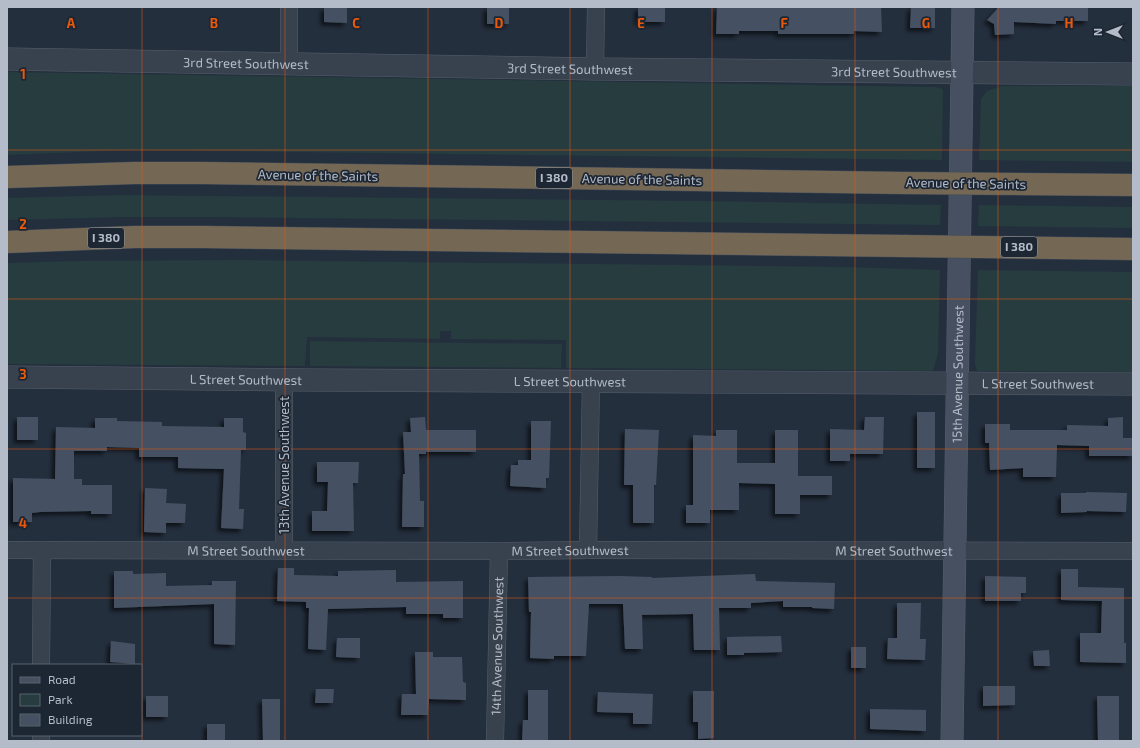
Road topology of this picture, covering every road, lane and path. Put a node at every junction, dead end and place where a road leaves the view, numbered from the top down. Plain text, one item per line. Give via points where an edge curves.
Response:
1 (289, 7) edge
2 (596, 7) edge
3 (963, 7) edge
4 (7, 59) edge
5 (289, 63) junction
6 (595, 69) junction
7 (962, 73) junction
8 (1133, 74) edge
9 (7, 178) edge
10 (1133, 185) edge
11 (7, 242) edge
12 (1133, 249) edge
13 (7, 377) edge
14 (284, 380) junction
15 (591, 382) junction
16 (957, 383) junction
17 (1133, 384) edge
18 (7, 550) edge
19 (42, 550) junction
20 (284, 550) junction
21 (588, 550) junction
22 (499, 551) junction
23 (955, 551) junction
24 (1133, 551) edge
25 (41, 664) edge
26 (495, 741) edge
27 (952, 741) edge

1 - 5 street
2 - 6 street
3 - 7 main road, 15th Avenue Southwest
4 - 5 street, 3rd Street Southwest
5 - 6 street, 3rd Street Southwest
6 - 7 street, 3rd Street Southwest
7 - 8 street, 3rd Street Southwest
7 - 16 main road, 15th Avenue Southwest
9 - 10 highway, Avenue of the Saints / I 380, bridge via 203,173
11 - 12 highway, I 380, bridge via 204,237
13 - 14 street, L Street Southwest
14 - 15 street, L Street Southwest
14 - 20 street, 13th Avenue Southwest
15 - 16 street, L Street Southwest
15 - 21 street
16 - 17 street, L Street Southwest
16 - 23 main road, 15th Avenue Southwest
18 - 19 street, M Street Southwest
19 - 20 street, M Street Southwest
19 - 25 street
20 - 22 street, M Street Southwest
21 - 22 street, M Street Southwest
21 - 23 street, M Street Southwest
22 - 26 street, 14th Avenue Southwest
23 - 24 street, M Street Southwest
23 - 27 main road, 15th Avenue Southwest

